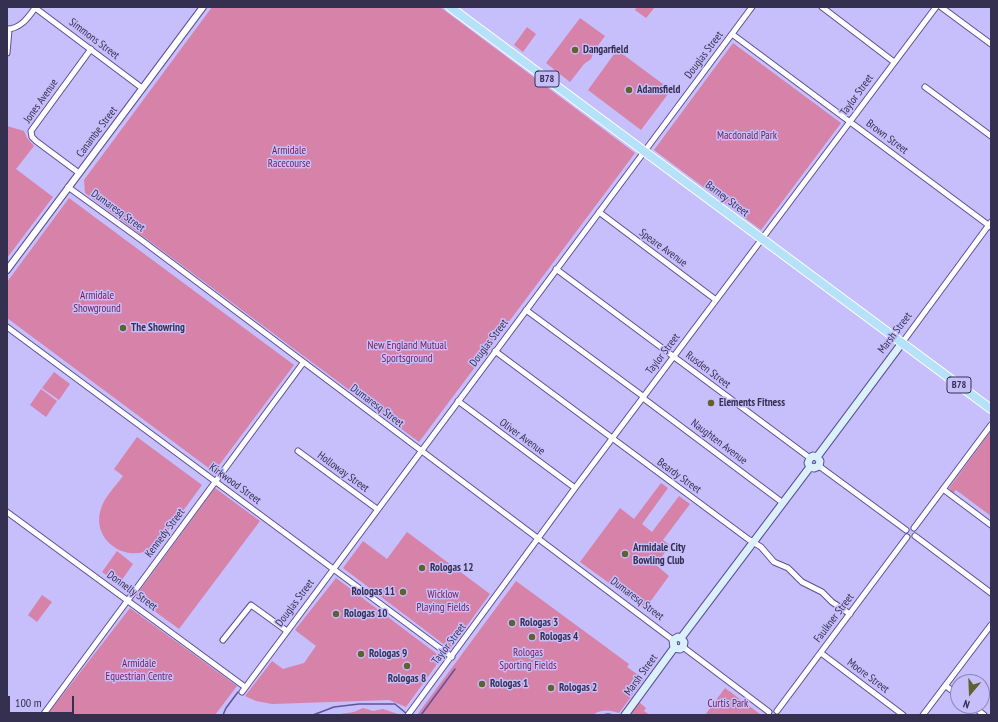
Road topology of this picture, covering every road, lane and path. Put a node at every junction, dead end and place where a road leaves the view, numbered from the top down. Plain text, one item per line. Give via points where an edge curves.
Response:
1 (203, 7) edge
2 (450, 7) edge
3 (752, 7) edge
4 (822, 7) edge
5 (936, 7) edge
6 (941, 7) edge
7 (35, 8) edge
8 (8, 29) edge
9 (732, 34) junction
10 (991, 44) edge
11 (91, 49) junction
12 (7, 53) edge
13 (894, 62) junction
14 (925, 87) dead end
15 (142, 88) junction
16 (850, 122) junction
17 (991, 136) edge
18 (644, 152) junction
19 (79, 173) junction
20 (68, 188) junction
21 (599, 212) junction
22 (990, 225) edge
23 (762, 239) junction
24 (556, 269) junction
25 (7, 270) edge
26 (716, 300) junction
27 (526, 310) junction
28 (7, 327) edge
29 (902, 343) junction
30 (495, 351) junction
31 (674, 357) junction
32 (303, 363) junction
33 (643, 397) junction
34 (458, 401) junction
35 (991, 409) edge
36 (991, 425) edge
37 (613, 439) junction
38 (298, 451) dead end
39 (421, 452) junction
40 (814, 458) junction
41 (819, 466) junction
42 (810, 467) junction
43 (216, 482) junction
44 (575, 488) junction
45 (943, 489) junction
46 (783, 503) junction
47 (377, 509) junction
48 (7, 512) edge
49 (991, 524) edge
50 (914, 528) junction
51 (906, 530) junction
52 (915, 536) junction
53 (907, 537) junction
54 (539, 539) junction
55 (754, 542) junction
56 (334, 569) junction
57 (991, 593) edge
58 (127, 600) junction
59 (850, 614) junction
60 (991, 625) edge
61 (287, 631) junction
62 (682, 638) junction
63 (223, 640) dead end
64 (674, 644) junction
65 (683, 647) junction
66 (821, 653) junction
67 (452, 657) junction
68 (946, 686) junction
69 (243, 689) joint
70 (950, 689) edge
71 (768, 713) edge
72 (778, 713) edge
73 (409, 714) edge
74 (43, 715) edge
75 (625, 715) edge
76 (903, 715) edge
77 (923, 715) edge

1 - 15 street, Canambe Street
2 - 18 main road, Barney Street / B78
3 - 9 street, Douglas Street
4 - 13 street
5 - 13 street, Taylor Street
6 - 10 street
7 - 8 street via 27,20 18,27
7 - 11 street, Simmons Street
8 - 12 street
9 - 16 street, Brown Street
9 - 18 street, Douglas Street
11 - 15 street, Simmons Street
11 - 19 street, Jones Avenue via 31,131 36,141
13 - 16 street, Taylor Street
14 - 17 street
15 - 19 street, Canambe Street
16 - 22 street, Brown Street
16 - 23 street, Taylor Street
18 - 21 street, Douglas Street
18 - 23 main road, Barney Street / B78
19 - 20 street, Canambe Street
20 - 25 street, Canambe Street
20 - 32 street, Dumaresq Street via 140,239
21 - 24 street, Douglas Street
21 - 26 street, Speare Avenue
22 - 29 street, Marsh Street
23 - 26 street, Taylor Street
23 - 29 main road, Barney Street / B78
24 - 27 street, Douglas Street
24 - 31 street, Rusden Street
26 - 31 street, Taylor Street
27 - 30 street, Douglas Street
27 - 33 street, Naughten Avenue
28 - 43 street, Kirkwood Street
29 - 35 main road, Barney Street / B78
29 - 40 main road, Marsh Street
30 - 34 street, Douglas Street
30 - 37 street, Beardy Street
31 - 33 street, Taylor Street
31 - 40 street, Rusden Street
32 - 39 street, Dumaresq Street
32 - 43 street, Kennedy Street
33 - 37 street, Taylor Street
33 - 46 street, Naughten Avenue
34 - 39 street, Douglas Street
34 - 44 street, Oliver Avenue
36 - 45 street
37 - 44 street, Taylor Street
37 - 55 street, Beardy Street
38 - 47 street, Holloway Street
39 - 47 street, Douglas Street
39 - 54 street, Dumaresq Street
40 - 41 main road via 820,461
40 - 42 main road via 808,463
41 - 42 main road
41 - 51 street
42 - 46 main road
43 - 56 street, Kirkwood Street
43 - 58 street, Kennedy Street
44 - 54 street, Taylor Street
45 - 49 street
45 - 50 street
46 - 55 main road
47 - 56 street, Douglas Street
48 - 58 street, Donnelly Street
50 - 51 street via 909,527
50 - 52 street
51 - 53 street
52 - 53 street
52 - 57 street
53 - 59 street, Faulkner Street
54 - 64 street, Dumaresq Street
54 - 67 street, Taylor Street
55 - 59 street, Beardy Street via 762,547 774,562 788,568 802,582 822,592
55 - 62 main road
56 - 61 street, Douglas Street
56 - 67 street, Kirkwood Street
58 - 69 street, Donnelly Street
58 - 74 street, Kennedy Street
59 - 66 street, Faulkner Street
60 - 68 street
61 - 63 street via 251,605
61 - 69 street, Douglas Street
62 - 64 main road via 676,638
62 - 65 main road
64 - 65 main road via 678,649
64 - 75 main road, Marsh Street
65 - 71 street
66 - 72 street, Faulkner Street
66 - 76 street, Moore Street
67 - 73 street, Taylor Street
68 - 70 street
68 - 77 street
71 - 72 street via 773,709

